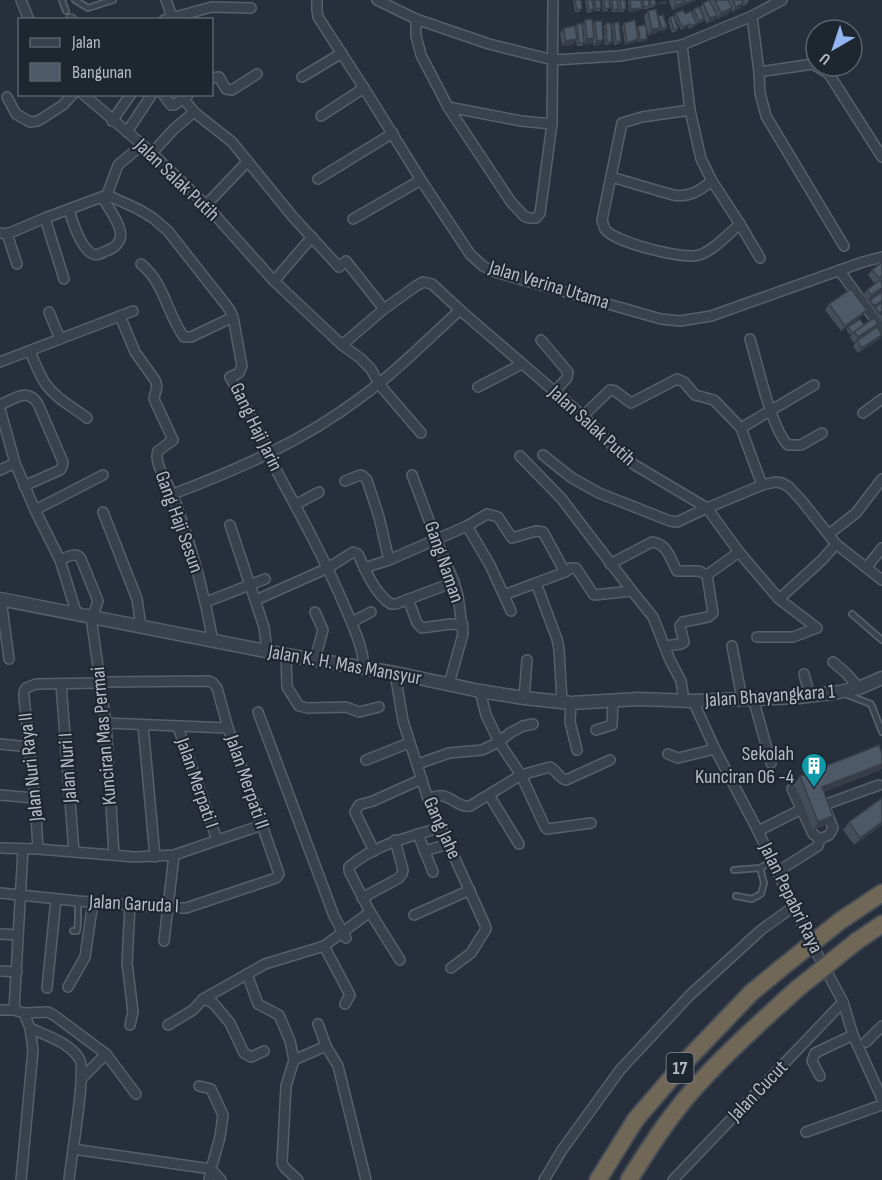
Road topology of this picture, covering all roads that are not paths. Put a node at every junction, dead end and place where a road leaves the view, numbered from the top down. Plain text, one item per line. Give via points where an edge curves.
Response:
1 (21, 0) edge
2 (62, 0) edge
3 (75, 0) edge
4 (113, 0) edge
5 (166, 0) edge
6 (317, 0) edge
7 (377, 0) edge
8 (553, 0) edge
9 (782, 0) edge
10 (251, 8) dead end
11 (69, 16) edge
12 (752, 16) junction
13 (28, 18) edge
14 (168, 18) edge
15 (416, 19) junction
16 (682, 45) junction
17 (342, 53) junction
18 (553, 60) junction
19 (804, 65) edge
20 (759, 72) junction
21 (257, 74) dead end
22 (302, 77) dead end
23 (213, 78) edge
24 (832, 78) edge
25 (364, 88) junction
26 (72, 96) edge
27 (85, 96) edge
28 (130, 96) edge
29 (151, 96) edge
30 (164, 96) edge
31 (185, 96) edge
32 (7, 97) dead end
33 (448, 107) junction
34 (690, 110) junction
35 (194, 112) junction
36 (321, 116) dead end
37 (112, 120) junction
38 (552, 124) junction
39 (127, 132) junction
40 (393, 133) junction
41 (142, 145) junction
42 (152, 153) junction
43 (882, 157) edge
44 (248, 161) junction
45 (610, 177) junction
46 (318, 178) dead end
47 (421, 180) junction
48 (712, 181) junction
49 (104, 196) junction
50 (206, 205) junction
51 (69, 209) junction
52 (45, 218) junction
53 (353, 219) dead end
54 (740, 224) junction
55 (4, 233) edge
56 (312, 237) junction
57 (844, 246) dead end
58 (882, 257) edge
59 (760, 258) dead end
60 (17, 264) dead end
61 (141, 264) dead end
62 (839, 270) junction
63 (63, 279) dead end
64 (274, 281) junction
65 (384, 309) junction
66 (460, 310) junction
67 (133, 311) dead end
68 (49, 312) dead end
69 (120, 316) junction
70 (233, 317) junction
71 (882, 329) edge
72 (60, 339) junction
73 (750, 339) dead end
74 (541, 340) dead end
75 (342, 345) junction
76 (30, 352) junction
77 (0, 362) edge
78 (522, 364) junction
79 (379, 384) junction
80 (814, 385) dead end
81 (478, 387) dead end
82 (555, 391) junction
83 (882, 399) edge
84 (0, 407) edge
85 (771, 411) junction
86 (863, 413) dead end
87 (583, 416) junction
88 (87, 418) dead end
89 (741, 428) junction
90 (421, 433) dead end
91 (822, 433) dead end
92 (268, 455) junction
93 (543, 455) dead end
94 (520, 456) dead end
95 (15, 463) junction
96 (0, 470) edge
97 (103, 475) dead end
98 (412, 476) dead end
99 (882, 479) edge
100 (345, 481) dead end
101 (762, 485) junction
102 (24, 486) junction
103 (319, 492) dead end
104 (173, 494) junction
105 (295, 505) junction
106 (707, 508) junction
107 (35, 510) junction
108 (103, 512) dead end
109 (230, 525) dead end
110 (467, 526) junction
111 (829, 534) junction
112 (436, 539) junction
113 (836, 544) junction
114 (882, 548) edge
115 (739, 552) junction
116 (60, 560) junction
117 (389, 560) junction
118 (610, 564) junction
119 (328, 567) junction
120 (867, 567) junction
121 (364, 568) junction
122 (565, 572) junction
123 (707, 574) junction
124 (265, 579) dead end
125 (882, 580) edge
126 (454, 582) junction
127 (536, 583) junction
128 (251, 585) junction
129 (632, 591) junction
130 (504, 596) junction
131 (1, 599) edge
132 (408, 599) junction
133 (779, 599) junction
134 (256, 600) junction
135 (206, 602) junction
136 (511, 611) dead end
137 (315, 612) dead end
138 (371, 612) dead end
139 (852, 614) dead end
140 (77, 615) junction
141 (92, 617) junction
142 (352, 622) junction
143 (463, 625) junction
144 (141, 627) junction
145 (756, 637) dead end
146 (882, 640) edge
147 (213, 641) junction
148 (665, 646) junction
149 (732, 646) dead end
150 (267, 651) junction
151 (286, 655) junction
152 (9, 659) dead end
153 (315, 659) junction
154 (526, 660) dead end
155 (833, 662) dead end
156 (364, 668) junction
157 (395, 674) junction
158 (804, 674) dead end
159 (882, 678) edge
160 (100, 683) junction
161 (61, 684) junction
162 (449, 684) junction
163 (217, 688) joint
164 (859, 688) junction
165 (480, 691) junction
166 (839, 692) junction
167 (810, 696) junction
168 (524, 698) junction
169 (747, 699) junction
170 (613, 700) junction
171 (688, 700) junction
172 (567, 702) junction
173 (380, 707) dead end
174 (258, 712) dead end
175 (106, 723) junction
176 (533, 724) dead end
177 (143, 726) junction
178 (178, 727) junction
179 (228, 728) junction
180 (596, 730) dead end
181 (882, 732) edge
182 (409, 742) junction
183 (499, 742) junction
184 (0, 744) edge
185 (30, 747) junction
186 (715, 749) junction
187 (577, 750) dead end
188 (668, 754) dead end
189 (366, 760) dead end
190 (610, 760) dead end
191 (771, 763) dead end
192 (418, 764) junction
193 (521, 775) junction
194 (422, 779) junction
195 (879, 785) dead end
196 (792, 789) dead end
197 (0, 795) edge
198 (489, 795) junction
199 (35, 798) junction
200 (428, 799) junction
201 (802, 809) junction
202 (591, 823) dead end
203 (262, 825) junction
204 (442, 827) junction
205 (759, 831) junction
206 (418, 834) junction
207 (820, 838) junction
208 (217, 840) junction
209 (395, 840) junction
210 (449, 844) junction
211 (519, 844) dead end
212 (0, 849) edge
213 (23, 849) junction
214 (38, 849) junction
215 (374, 851) junction
216 (424, 851) junction
217 (74, 852) junction
218 (114, 855) junction
219 (174, 855) junction
220 (155, 857) junction
221 (772, 861) junction
222 (760, 868) junction
223 (734, 870) dead end
224 (433, 872) dead end
225 (777, 872) junction
226 (278, 876) joint
227 (470, 890) junction
228 (882, 892) edge
229 (0, 893) edge
230 (20, 896) junction
231 (736, 896) dead end
232 (362, 898) junction
233 (56, 899) junction
234 (78, 901) junction
235 (93, 902) junction
236 (129, 905) junction
237 (793, 907) junction
238 (168, 908) junction
239 (370, 912) junction
240 (414, 915) dead end
241 (882, 924) edge
242 (73, 931) dead end
243 (0, 934) edge
244 (18, 935) junction
245 (344, 935) junction
246 (164, 941) dead end
247 (324, 946) junction
248 (400, 960) dead end
249 (451, 968) dead end
250 (0, 971) edge
251 (17, 972) junction
252 (247, 974) junction
253 (68, 987) dead end
254 (47, 988) dead end
255 (203, 999) junction
256 (843, 1002) junction
257 (345, 1004) dead end
258 (0, 1010) edge
259 (19, 1011) junction
260 (318, 1024) dead end
261 (130, 1025) dead end
262 (168, 1025) dead end
263 (882, 1026) edge
264 (30, 1028) junction
265 (853, 1035) junction
266 (866, 1042) dead end
267 (326, 1046) junction
268 (264, 1051) dead end
269 (106, 1054) junction
270 (294, 1060) junction
271 (820, 1076) dead end
272 (81, 1079) junction
273 (199, 1086) dead end
274 (136, 1094) dead end
275 (882, 1099) edge
276 (882, 1105) edge
277 (806, 1132) dead end
278 (73, 1149) junction
279 (211, 1169) junction
280 (21, 1180) edge
281 (69, 1180) edge
282 (209, 1180) edge
283 (221, 1180) edge
284 (298, 1180) edge
285 (366, 1180) edge
286 (544, 1180) edge
287 (597, 1180) edge
288 (629, 1180) edge
289 (673, 1180) edge

1 - 13 street
2 - 11 lane
3 - 4 lane via 88,8
5 - 14 street
6 - 17 street, Jalan Verina Utama via 318,17
7 - 15 street
8 - 18 street
9 - 12 street
10 - 14 street via 212,7
12 - 16 street
12 - 20 street
15 - 18 street via 489,44
15 - 33 street via 421,55
16 - 18 street via 620,56
16 - 34 street
17 - 22 street
17 - 25 street, Jalan Verina Utama
18 - 38 street
19 - 20 street
20 - 57 street via 766,116
21 - 23 street via 232,90 226,89 219,77
24 - 43 street
25 - 36 street
25 - 40 street, Jalan Verina Utama
26 - 32 street via 38,122 16,114
27 - 37 street, Jalan Salak Putih
28 - 37 street
29 - 39 street
30 - 31 street via 174,105
31 - 35 street
33 - 38 street
33 - 38 street via 511,202 529,218 540,213
34 - 45 street via 622,123
34 - 48 street via 701,159
35 - 42 street
35 - 44 street via 232,142
37 - 39 street, Jalan Salak Putih
39 - 41 street, Jalan Salak Putih
40 - 46 street
40 - 47 street, Jalan Verina Utama
41 - 42 street, Jalan Salak Putih
41 - 49 street via 118,165
42 - 50 street, Jalan Salak Putih
44 - 50 street
44 - 56 street
45 - 48 street via 682,197
45 - 54 street via 602,220 604,229 619,239 672,255 695,256 706,253
47 - 53 street
47 - 62 street, Jalan Verina Utama via 470,254 483,266 661,319 680,321 711,316
48 - 54 street
49 - 51 street
49 - 51 street via 120,238 114,248 99,254 86,248
49 - 70 street, Gang Haji Jarin via 138,209 168,231
50 - 64 street, Jalan Salak Putih
51 - 52 street
52 - 55 street
52 - 63 street
54 - 59 street
55 - 60 street
56 - 64 street
56 - 65 street via 339,267 346,261
58 - 62 street, Jalan Verina Utama
61 - 70 street via 158,284 184,337
62 - 71 street
64 - 75 street, Jalan Salak Putih
65 - 66 street, Jalan Salak Putih via 423,282 432,284
65 - 75 street, Jalan Salak Putih
66 - 78 street, Jalan Salak Putih
66 - 79 street
67 - 69 street
68 - 72 street
69 - 72 street
69 - 104 street, Gang Haji Sesun via 135,352 157,385 154,399 173,440 158,451 156,459
70 - 92 street, Gang Haji Jarin via 242,366 239,373 230,377
72 - 76 street
73 - 85 street
74 - 82 street via 569,375
75 - 79 street, Jalan Salak Putih via 371,369
76 - 77 street
76 - 88 street via 50,390
78 - 81 street
78 - 82 street, Jalan Salak Putih
79 - 90 street, Jalan Salak Putih
79 - 92 street via 305,435
80 - 85 street
82 - 87 street, Jalan Salak Putih
83 - 86 street
84 - 95 street
84 - 102 street via 25,394 33,397 63,462 60,470
85 - 89 street
85 - 91 street via 788,445 801,445
87 - 89 street via 610,390 631,403 677,379 694,395 714,400
87 - 106 street, Jalan Salak Putih via 628,461
89 - 101 street
92 - 104 street
92 - 105 street, Gang Haji Jarin
93 - 106 street via 599,493 670,522
94 - 118 street, Jalan Pepabri Raya via 561,498
95 - 96 street
95 - 102 street
97 - 107 street
98 - 112 street, Gang Naman
99 - 111 street via 856,513
100 - 117 street via 360,475 367,480
101 - 106 street
101 - 111 street via 775,482 789,488
102 - 107 street
103 - 105 street
104 - 135 street, Gang Haji Sesun
105 - 119 street, Gang Haji Jarin
106 - 115 street
107 - 116 street
108 - 144 street via 137,599
109 - 128 street
110 - 112 street
110 - 122 street via 487,514 498,518 512,538 543,532
110 - 130 street
111 - 113 street
112 - 117 street
112 - 126 street, Gang Naman
113 - 120 street
113 - 133 street
114 - 120 street
115 - 123 street
115 - 133 street
116 - 140 street
116 - 141 street, Kunciran Mas Permai via 75,555 81,559 98,601
117 - 121 street
118 - 123 street via 652,542 666,548 678,571
118 - 129 street, Jalan Pepabri Raya
119 - 121 street via 355,552
119 - 134 street
119 - 142 street, Gang Haji Jarin
120 - 125 street
121 - 132 street via 387,602 396,604
122 - 127 street
122 - 129 street via 576,568 594,596
123 - 148 street via 713,613 683,622 680,626 684,642
124 - 128 street
126 - 132 street
126 - 143 street, Gang Naman
127 - 130 street
127 - 172 street via 557,639
128 - 134 street
128 - 135 street
129 - 148 street, Jalan Pepabri Raya via 653,617
130 - 136 street
131 - 140 street, Jalan K. H. Mas Mansyur
131 - 152 street
132 - 143 street via 422,628
133 - 145 street via 817,628 794,637
134 - 150 street
135 - 147 street, Gang Haji Sesun
137 - 153 street via 323,630
138 - 142 street
139 - 146 lane
140 - 141 street, Jalan K. H. Mas Mansyur
141 - 144 street, Jalan K. H. Mas Mansyur
141 - 160 street, Kunciran Mas Permai
142 - 156 street, Gang Haji Jarin via 364,656
143 - 162 street, Gang Naman
144 - 147 street, Jalan K. H. Mas Mansyur
147 - 150 street, Jalan K. H. Mas Mansyur
148 - 171 street, Jalan Pepabri Raya
149 - 169 street
150 - 151 street, Jalan K. H. Mas Mansyur
151 - 153 street, Jalan K. H. Mas Mansyur
151 - 173 street via 287,687 299,706 346,707 359,712
153 - 156 street, Jalan K. H. Mas Mansyur
154 - 168 street
155 - 164 street
156 - 157 street, Jalan K. H. Mas Mansyur
157 - 162 street, Jalan K. H. Mas Mansyur
157 - 182 street, Gang Jahe
158 - 167 street
159 - 164 street, Jalan Bhayangkara 1
160 - 161 street, Jalan Nuri Raya II
160 - 163 street, Jalan Nuri Raya II via 200,680
160 - 175 street, Kunciran Mas Permai
161 - 185 street, Jalan Nuri Raya II via 36,684 24,692
161 - 217 street, Jalan Nuri I
162 - 165 street, Jalan K. H. Mas Mansyur
163 - 179 street, Jalan Merpati II
164 - 166 street, Jalan Bhayangkara 1
165 - 168 street, Jalan K. H. Mas Mansyur
165 - 183 street via 486,716
166 - 167 street, Jalan Bhayangkara 1
166 - 181 lane via 871,704
167 - 169 street, Jalan Bhayangkara 1
168 - 172 street, Jalan K. H. Mas Mansyur
169 - 171 street, Jalan Bhayangkara 1
169 - 191 street
170 - 171 street, Jalan K. H. Mas Mansyur
170 - 172 street, Jalan K. H. Mas Mansyur
170 - 180 street via 612,725
171 - 186 street, Jalan Pepabri Raya
172 - 187 street
174 - 245 street
175 - 177 street
175 - 218 street, Kunciran Mas Permai
176 - 183 street
177 - 178 street
177 - 220 street
178 - 179 street
178 - 208 street, Jalan Merpati I
179 - 203 street, Jalan Merpati II
182 - 189 street
182 - 192 street, Gang Jahe
183 - 192 street via 482,750 449,753
183 - 193 street
184 - 185 street
185 - 199 street, Jalan Nuri Raya II
186 - 188 street via 678,758
186 - 205 street, Jalan Pepabri Raya
190 - 193 street via 566,780 550,767
192 - 194 street, Gang Jahe
193 - 198 street
193 - 202 street via 547,829
194 - 200 street, Gang Jahe
194 - 215 street via 359,805 355,812
195 - 207 street via 824,805 833,828 829,835
196 - 201 street
197 - 199 street
198 - 200 street via 466,807 446,796
198 - 211 street
199 - 214 street, Jalan Nuri Raya II
200 - 204 street, Gang Jahe
201 - 205 street
201 - 207 street via 813,834
203 - 208 street
203 - 226 street, Jalan Merpati II
204 - 206 street
204 - 210 street, Gang Jahe
205 - 221 street, Jalan Pepabri Raya
206 - 209 street
206 - 216 street
207 - 225 street via 818,846
208 - 219 street
209 - 215 street
209 - 232 street via 402,874
210 - 216 street
210 - 227 street, Gang Jahe
212 - 213 street
213 - 214 street
213 - 230 street
214 - 217 street
215 - 232 street via 349,867
216 - 224 street
217 - 218 street
218 - 220 street
219 - 220 street
219 - 238 street
221 - 222 lane
221 - 225 street, Jalan Pepabri Raya
222 - 223 lane
222 - 231 lane via 764,883 761,894 752,899
225 - 237 street, Jalan Pepabri Raya
226 - 238 street, Jalan Garuda I via 186,908
227 - 240 street
227 - 249 street, Gang Jahe via 486,929 471,953
228 - 287 highway, 17, bridge via 751,993 636,1119
229 - 230 street, Jalan Garuda I
230 - 233 street, Jalan Garuda I
230 - 244 street
232 - 239 street
233 - 234 street, Jalan Garuda I
233 - 254 street
234 - 235 street, Jalan Garuda I
234 - 242 lane via 77,931
235 - 236 street, Jalan Garuda I
235 - 253 street via 85,957
236 - 238 street, Jalan Garuda I
236 - 261 street via 127,963 133,1012
237 - 256 street, Jalan Pepabri Raya
237 - 286 street via 761,930 689,996 620,1070
238 - 246 street
239 - 245 street
239 - 248 street
241 - 288 highway, 17, bridge via 796,989 702,1080 658,1134
243 - 244 street
244 - 251 street
245 - 247 street
247 - 252 street via 265,964
247 - 257 street via 350,995
250 - 251 street
251 - 259 street
252 - 255 street
252 - 270 street via 258,1004 279,1015
255 - 262 street
255 - 268 street via 213,1003 230,1023 247,1056
256 - 265 street, Jalan Pepabri Raya
256 - 289 street, Jalan Cucut
258 - 259 street
259 - 264 street
259 - 269 street via 48,1012
260 - 267 street
263 - 266 street
264 - 272 street via 72,1050 81,1062
264 - 280 street via 33,1050
265 - 271 street via 815,1053 812,1060
265 - 275 street, Jalan Pepabri Raya
267 - 270 street
267 - 285 street via 338,1066
269 - 272 street
269 - 274 street
270 - 284 street via 286,1086 282,1163
272 - 278 street
273 - 279 street via 211,1089 223,1115
276 - 277 street
278 - 279 street
278 - 281 street
279 - 282 street
279 - 283 street

